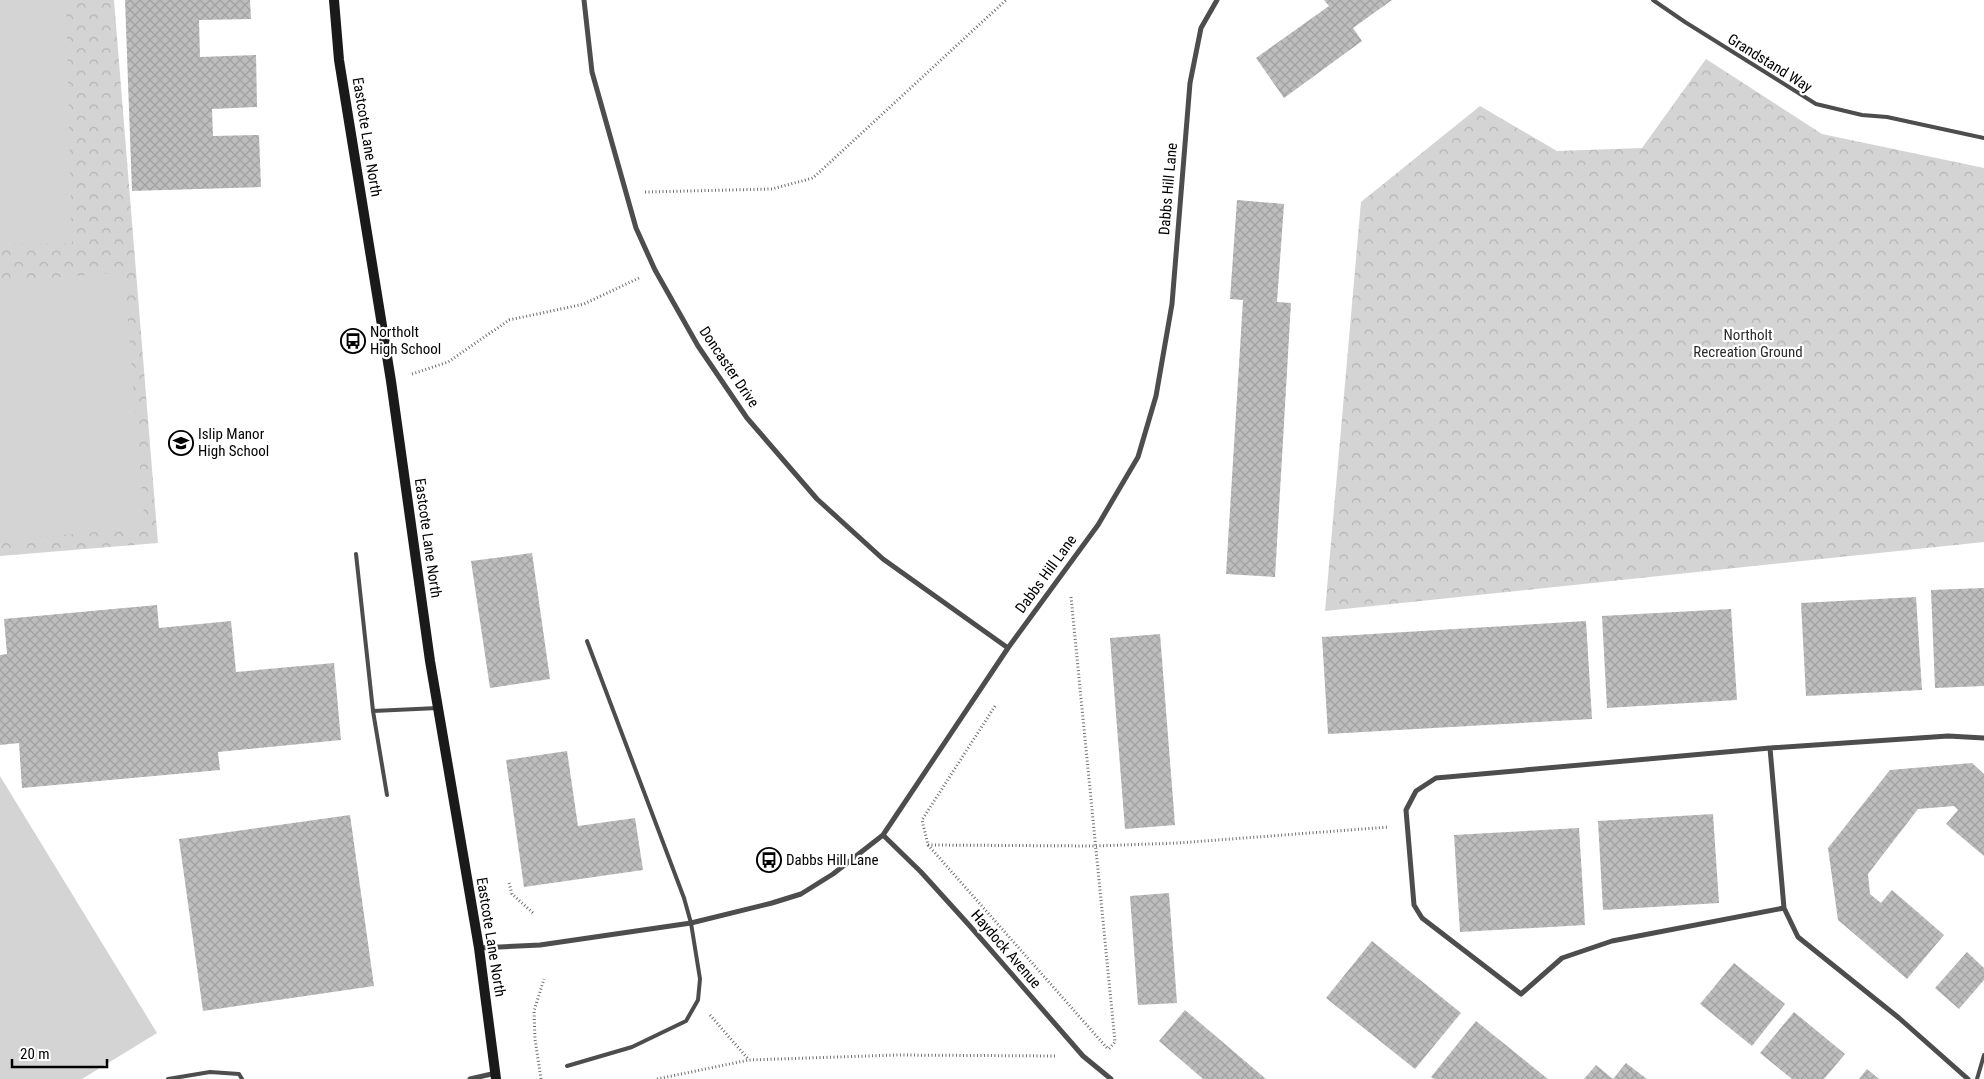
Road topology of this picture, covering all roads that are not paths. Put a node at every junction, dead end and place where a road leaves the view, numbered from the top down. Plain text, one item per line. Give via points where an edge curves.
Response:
1 (334, 0) edge
2 (584, 0) edge
3 (1217, 0) edge
4 (1653, 0) edge
5 (1984, 138) edge
6 (356, 554) dead end
7 (586, 641) dead end
8 (1008, 648) junction
9 (438, 708) junction
10 (373, 711) junction
11 (1984, 738) edge
12 (1770, 748) junction
13 (387, 796) dead end
14 (883, 834) junction
15 (1784, 908) junction
16 (691, 923) junction
17 (479, 948) junction
18 (1984, 1055) edge
19 (566, 1066) dead end
20 (496, 1076) edge
21 (168, 1079) edge
22 (242, 1079) edge
23 (470, 1079) edge
24 (1111, 1079) edge
25 (1968, 1079) edge
26 (1977, 1079) edge

1 - 9 street, Eastcote Lane North via 339,60 391,380
2 - 8 street, Doncaster Drive via 592,72 636,228 655,270 698,346 747,418 817,499 883,559
3 - 8 street, Dabbs Hill Lane via 1201,28 1190,83 1172,304 1156,396 1138,457 1098,525
4 - 5 lane, Grandstand Way via 1816,104
6 - 10 lane
7 - 16 lane
8 - 14 street, Dabbs Hill Lane
9 - 10 lane
9 - 17 street, Eastcote Lane North
10 - 13 lane
11 - 12 street via 1948,736
12 - 15 street
12 - 15 street via 1436,778 1416,791 1406,810 1407,826 1414,905 1422,918 1521,994 1562,958 1612,941
14 - 16 street, Dabbs Hill Lane via 833,874 801,894
14 - 24 street, Haydock Avenue via 969,924 1083,1056
15 - 25 street via 1798,937 1899,1018
16 - 17 street, Dabbs Hill Lane via 540,945
16 - 19 lane via 700,980 698,1000 686,1021 632,1047
17 - 20 street, Eastcote Lane North
18 - 26 lane
20 - 23 street
21 - 22 lane via 210,1072 239,1074

